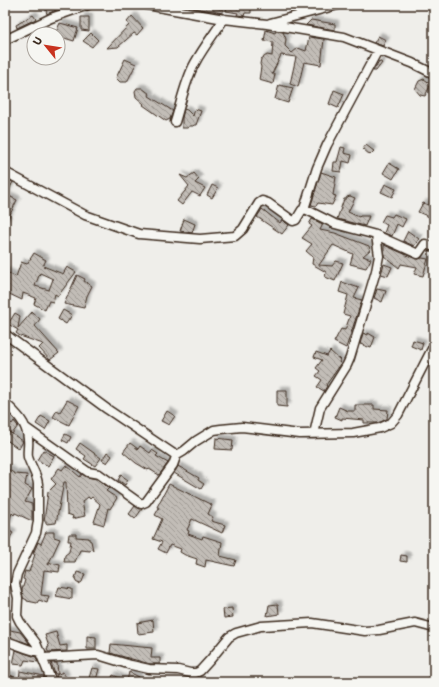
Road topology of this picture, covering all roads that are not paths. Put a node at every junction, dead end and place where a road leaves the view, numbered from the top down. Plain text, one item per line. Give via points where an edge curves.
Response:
1 (88, 5) edge
2 (147, 5) edge
3 (338, 5) edge
4 (224, 20) junction
5 (267, 24) junction
6 (5, 40) edge
7 (378, 50) junction
8 (434, 74) edge
9 (175, 122) dead end
10 (5, 172) edge
11 (304, 209) junction
12 (376, 235) junction
13 (434, 247) edge
14 (5, 334) edge
15 (434, 345) edge
16 (5, 403) edge
17 (26, 428) junction
18 (314, 434) junction
19 (177, 454) junction
20 (434, 628) edge
21 (5, 642) edge
22 (42, 655) junction
23 (52, 682) edge

1 - 6 street via 51,18
2 - 4 street
3 - 5 street
4 - 5 street
4 - 9 street via 194,64
5 - 7 street via 344,37
7 - 8 street
7 - 11 street via 327,145
10 - 11 street via 85,215 139,234 200,239 228,238 239,233 258,203 262,201 293,221
11 - 12 street via 335,224
12 - 13 street via 418,254 425,244
12 - 18 street via 379,256 376,271 350,358 320,408
14 - 19 street via 107,408
15 - 18 street via 403,406 391,423 367,431
16 - 17 street via 23,421
17 - 19 street via 88,472 99,474 141,504 146,502 172,467
17 - 22 street via 28,455 37,479 38,521 34,540 17,574 17,616
18 - 19 street via 242,427 221,428
20 - 22 street via 415,623 365,631 312,623 261,626 229,637 196,673 149,669 98,655
21 - 22 street
22 - 23 street

